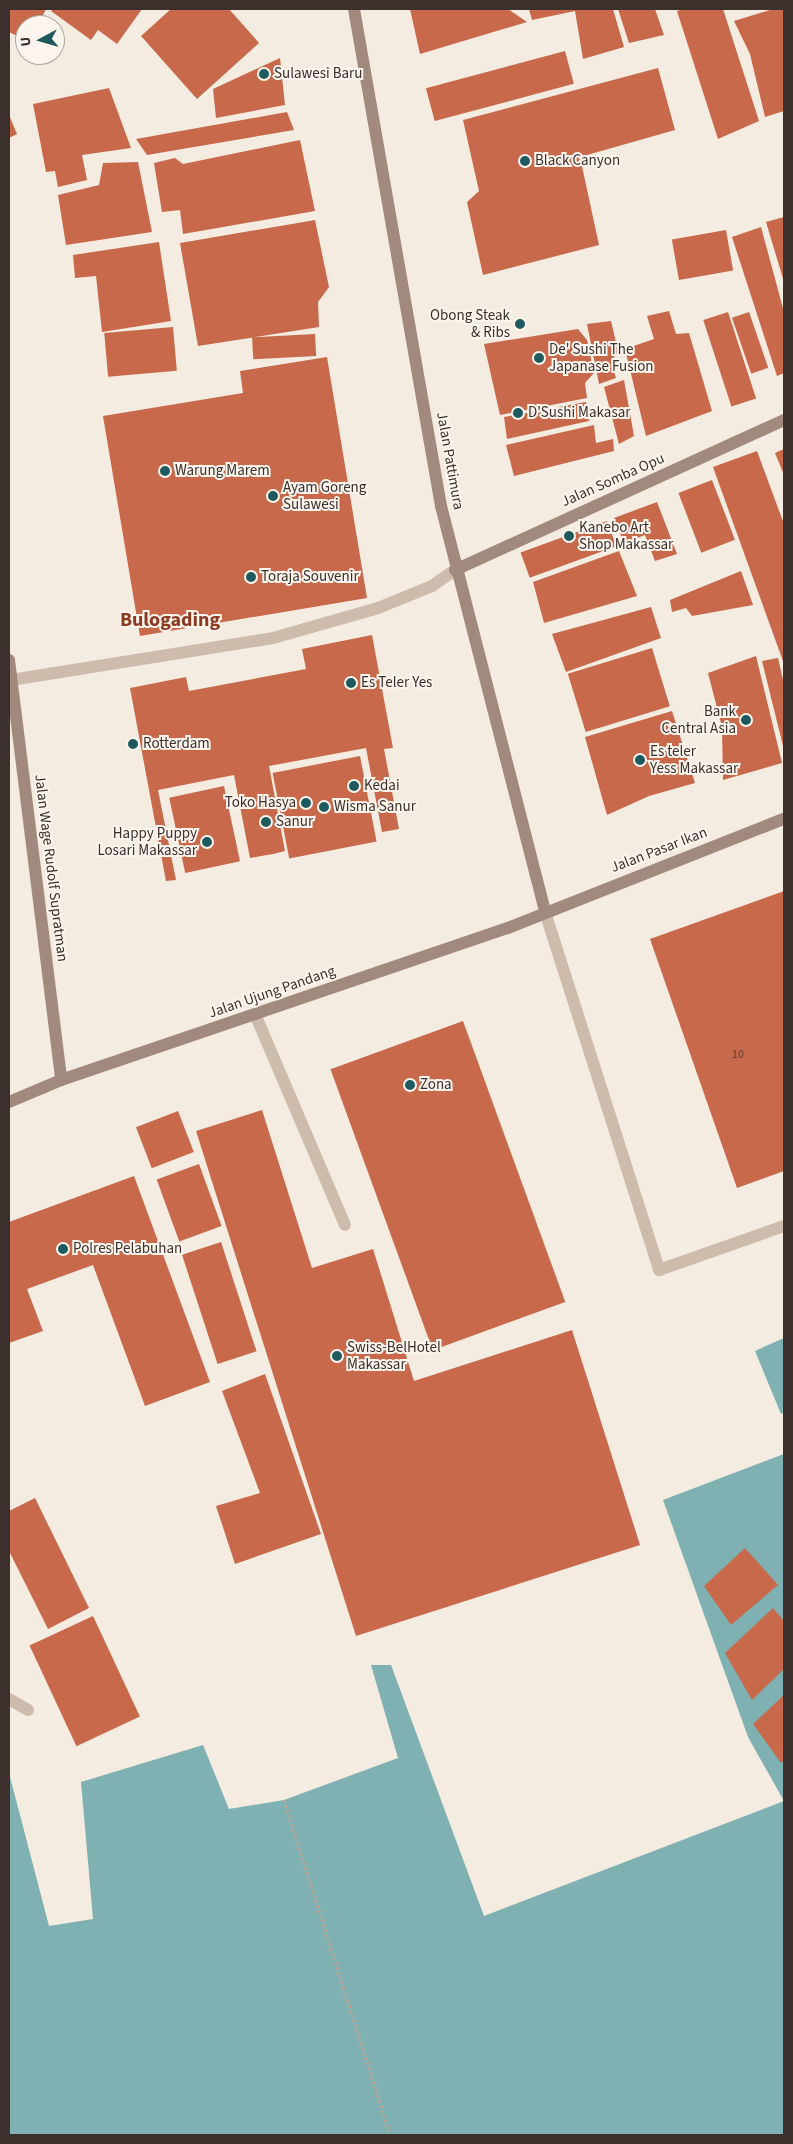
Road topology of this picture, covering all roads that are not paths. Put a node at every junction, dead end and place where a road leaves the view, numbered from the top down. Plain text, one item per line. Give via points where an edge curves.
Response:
1 (354, 9) edge
2 (784, 420) edge
3 (455, 570) junction
4 (9, 660) edge
5 (11, 680) junction
6 (784, 819) edge
7 (545, 912) junction
8 (255, 1014) junction
9 (61, 1080) junction
10 (9, 1102) edge
11 (345, 1225) dead end
12 (784, 1226) edge
13 (9, 1699) edge
14 (28, 1710) dead end

1 - 3 street, Jalan Pattimura
2 - 3 street, Jalan Somba Opu
3 - 5 street via 432,586 378,608 273,638
3 - 7 street, Jalan Pattimura
4 - 5 street, Jalan Wage Rudolf Supratman
5 - 9 street, Jalan Wage Rudolf Supratman
6 - 7 street, Jalan Pasar Ikan
7 - 8 street, Jalan Ujung Pandang via 508,928
7 - 12 street via 659,1270
8 - 9 street, Jalan Ujung Pandang
8 - 11 street
9 - 10 street, Jalan Ujung Pandang
13 - 14 street

